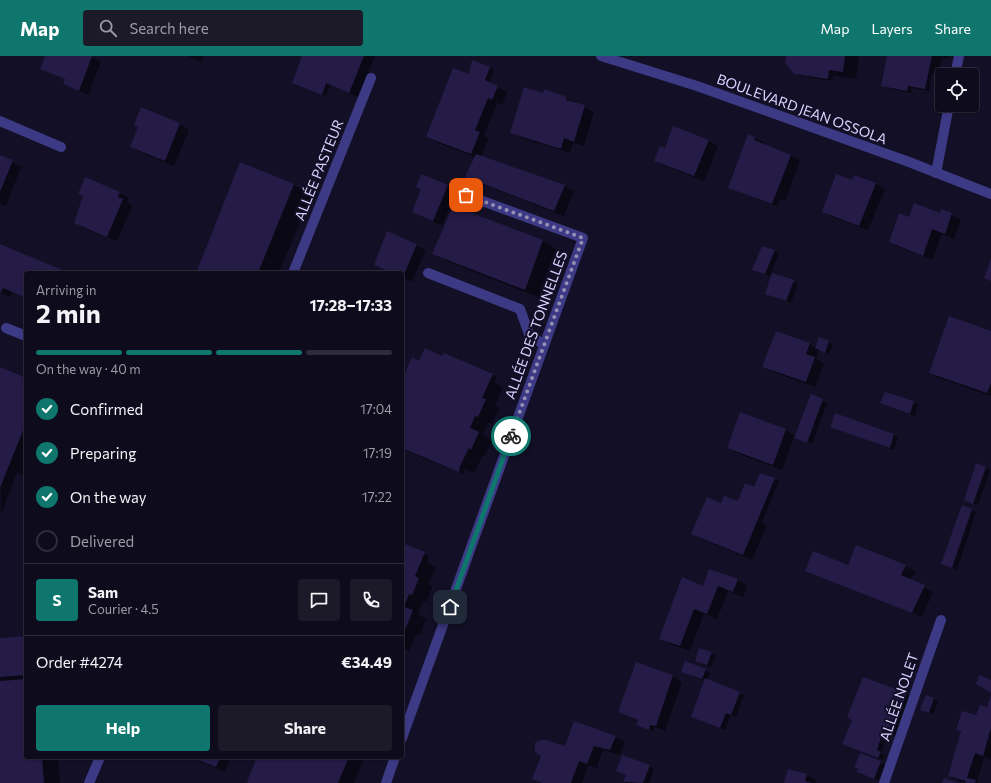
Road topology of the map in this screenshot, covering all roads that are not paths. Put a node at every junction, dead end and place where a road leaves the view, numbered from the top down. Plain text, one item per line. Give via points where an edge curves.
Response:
1 (601, 56) edge
2 (959, 56) edge
3 (956, 68) edge
4 (371, 78) dead end
5 (948, 112) edge
6 (0, 121) edge
7 (61, 147) dead end
8 (936, 173) junction
9 (991, 194) edge
10 (466, 195) dead end
11 (294, 271) edge
12 (428, 273) dead end
13 (6, 328) dead end
14 (24, 335) edge
15 (544, 345) junction
16 (941, 620) dead end
17 (404, 732) edge
18 (99, 759) edge
19 (394, 759) edge
20 (89, 783) edge
21 (386, 783) edge
22 (884, 783) edge

1 - 8 street, BOULEVARD JEAN OSSOLA via 697,86
2 - 3 street
4 - 11 street, ALLÉE PASTEUR
5 - 8 street
6 - 7 street
8 - 9 street, BOULEVARD JEAN OSSOLA
10 - 15 street, ALLÉE DES TONNELLES via 583,238
12 - 15 street via 520,309 529,334
13 - 14 street
15 - 17 street, ALLÉE DES TONNELLES
16 - 22 street, ALLÉE NOLET
18 - 20 street
19 - 21 street

